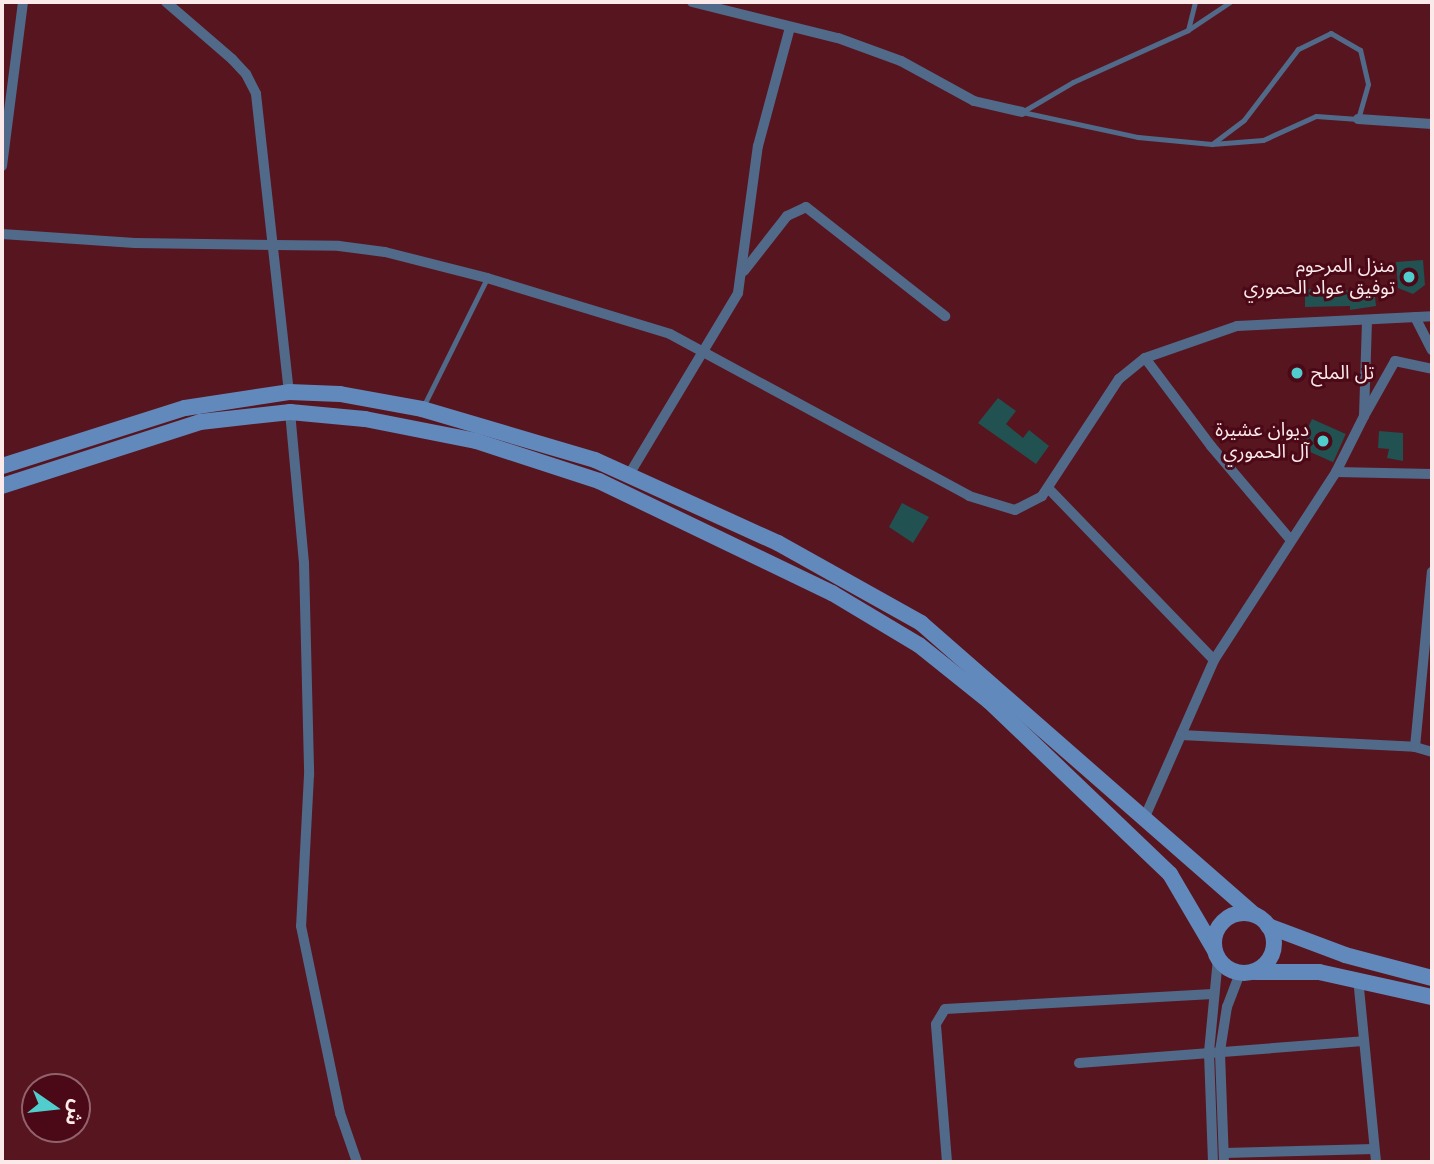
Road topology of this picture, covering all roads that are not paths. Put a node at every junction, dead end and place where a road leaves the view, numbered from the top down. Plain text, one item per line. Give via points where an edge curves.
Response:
1 (23, 2) edge
2 (166, 2) edge
3 (692, 2) edge
4 (738, 2) edge
5 (1195, 2) edge
6 (1230, 2) edge
7 (734, 15) junction
8 (790, 27) junction
9 (1188, 30) junction
10 (7, 77) edge
11 (1023, 112) junction
12 (1358, 119) junction
13 (1432, 124) edge
14 (1212, 144) junction
15 (2, 166) edge
16 (2, 234) edge
17 (269, 244) junction
18 (744, 271) junction
19 (487, 278) junction
20 (945, 316) dead end
21 (1432, 316) edge
22 (1415, 317) junction
23 (1367, 321) junction
24 (1432, 350) edge
25 (706, 352) junction
26 (1146, 358) junction
27 (1432, 369) edge
28 (289, 392) junction
29 (422, 409) junction
30 (290, 412) junction
31 (1364, 416) junction
32 (2, 466) edge
33 (1336, 472) junction
34 (630, 473) junction
35 (1432, 474) edge
36 (2, 486) edge
37 (1048, 488) junction
38 (1289, 538) junction
39 (1432, 572) edge
40 (1430, 604) edge
41 (1213, 660) junction
42 (1181, 735) junction
43 (1415, 747) junction
44 (1432, 752) edge
45 (1144, 819) junction
46 (1254, 915) junction
47 (1268, 926) junction
48 (1216, 953) junction
49 (1246, 972) junction
50 (1358, 978) junction
51 (1432, 978) edge
52 (1213, 993) junction
53 (1432, 997) edge
54 (1363, 1041) junction
55 (1214, 1051) junction
56 (1079, 1063) dead end
57 (1374, 1149) junction
58 (1224, 1157) edge
59 (357, 1162) edge
60 (947, 1162) edge
61 (1213, 1162) edge
62 (1376, 1162) edge

1 - 10 street
2 - 17 street via 232,59 251,82 261,116
3 - 7 street
4 - 7 street
5 - 9 lane
6 - 9 lane
7 - 8 street
8 - 11 street via 868,48 974,101
8 - 18 street via 758,146
9 - 11 lane via 1073,82
10 - 15 street
11 - 14 lane via 1081,128
12 - 13 street
12 - 14 lane via 1316,116 1263,140
12 - 14 lane via 1368,84 1360,50 1331,33 1298,49 1244,120
16 - 17 street via 135,243
17 - 19 street via 385,252
17 - 28 street
18 - 20 street via 788,216 806,207
18 - 25 street via 738,293
19 - 25 street via 651,327
19 - 29 lane
21 - 22 street
22 - 23 street
22 - 24 street
23 - 26 street via 1237,326
23 - 31 street
25 - 34 street
25 - 37 street via 986,504 1026,507
26 - 37 street via 1119,379
26 - 38 street via 1211,446
27 - 31 street via 1395,361
28 - 29 main road via 340,394
28 - 32 main road via 186,408
29 - 34 main road
30 - 36 main road via 200,422
30 - 48 main road via 365,419 476,441 563,468 641,498 868,612 919,645 989,701 1113,817 1177,883
30 - 59 street via 301,520 309,750 301,926 337,1103
31 - 33 street
33 - 35 street
33 - 38 street
34 - 45 main road via 827,567 921,623
37 - 41 street
38 - 41 street
39 - 40 street
40 - 43 street
41 - 42 street
42 - 43 street
42 - 45 street
43 - 44 street
45 - 46 main road
46 - 47 main road
46 - 48 main road via 1236,914 1222,923
47 - 49 main road via 1273,941 1270,957
47 - 51 main road via 1345,955
48 - 49 main road
48 - 52 street
49 - 50 main road via 1299,971
49 - 55 street via 1227,1007
50 - 53 main road
50 - 54 street
52 - 55 street
52 - 60 street via 945,1009 936,1024
54 - 55 street
54 - 57 street
55 - 56 street
55 - 58 street
55 - 61 street
57 - 58 street
57 - 62 street

